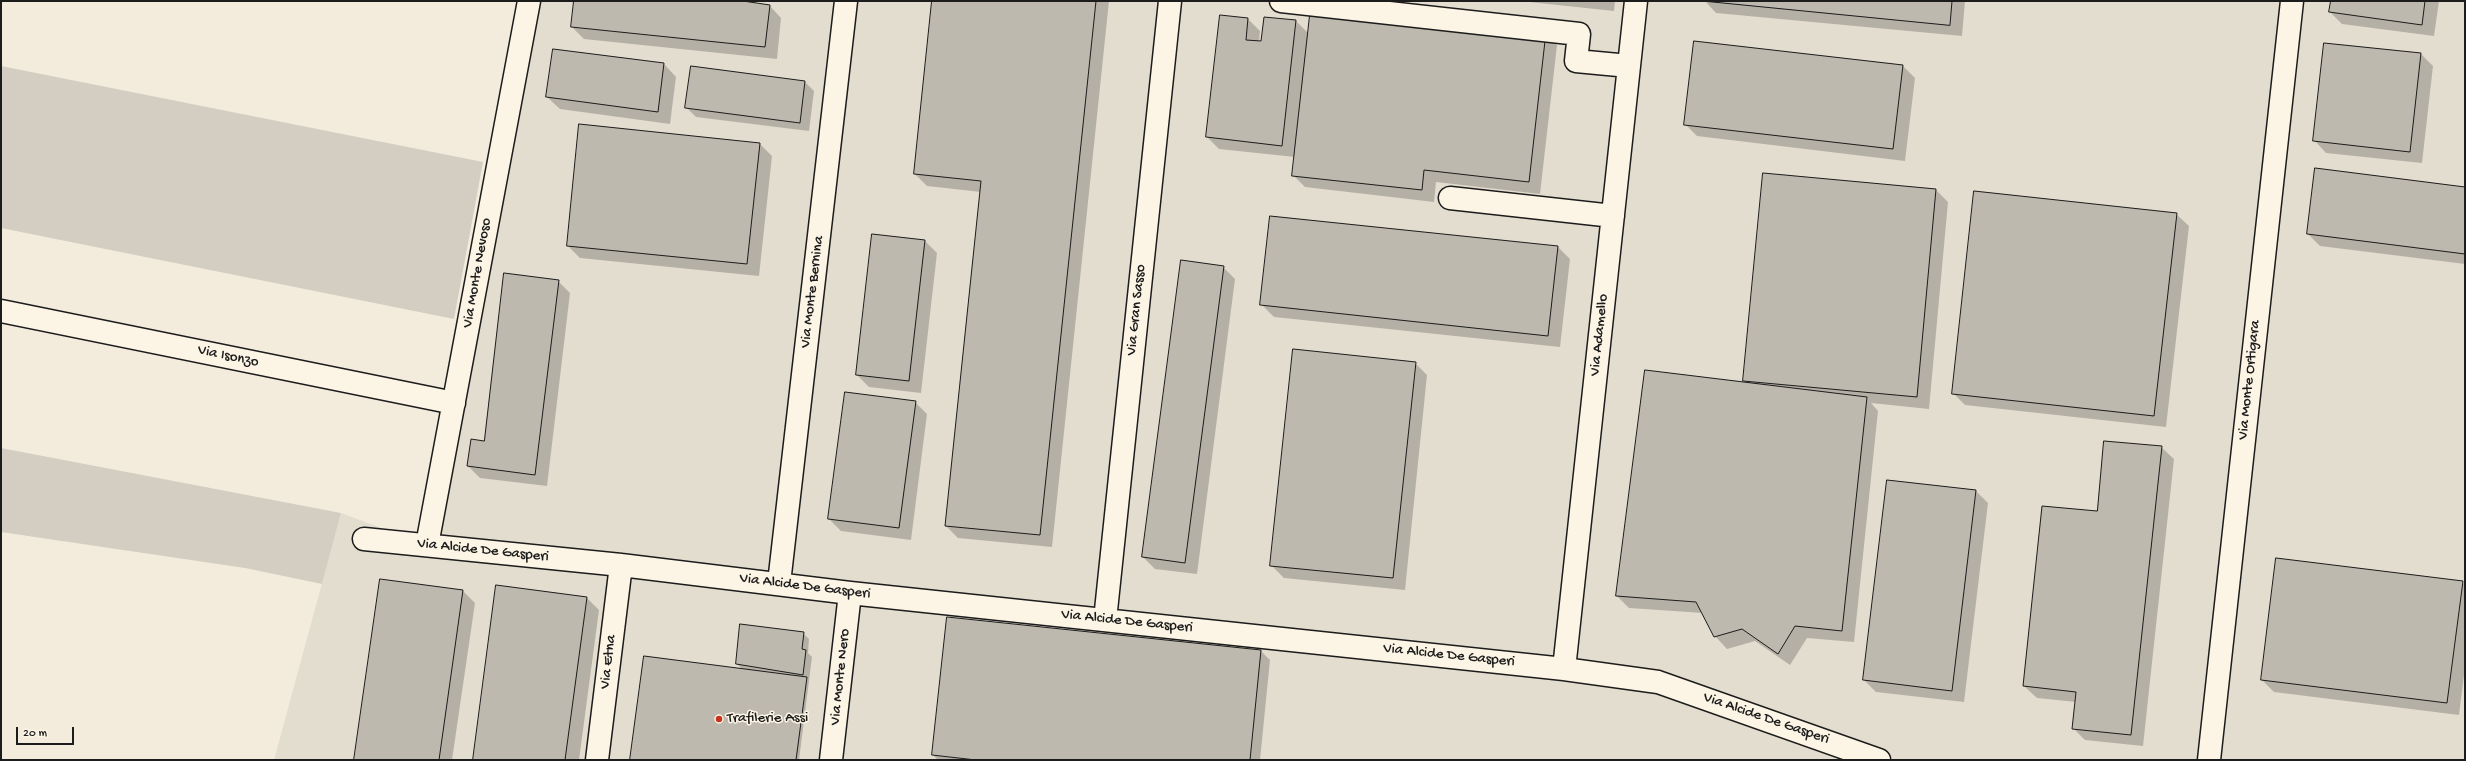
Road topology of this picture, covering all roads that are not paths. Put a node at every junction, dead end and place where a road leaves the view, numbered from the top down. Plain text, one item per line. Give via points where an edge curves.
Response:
1 (529, 1) edge
2 (846, 1) edge
3 (1170, 1) edge
4 (1281, 1) edge
5 (1636, 1) edge
6 (2292, 1) edge
7 (1629, 66) junction
8 (1450, 198) dead end
9 (1613, 216) junction
10 (1, 311) edge
11 (454, 403) junction
12 (364, 539) dead end
13 (428, 545) junction
14 (621, 565) junction
15 (779, 583) junction
16 (850, 593) junction
17 (1105, 620) junction
18 (1564, 669) junction
19 (1835, 752) edge
20 (597, 760) edge
21 (831, 760) edge
22 (1879, 760) edge
23 (2209, 760) edge

1 - 11 street, Via Monte Nevoso
2 - 15 street, Via Monte Bernina
3 - 17 street, Via Gran Sasso
4 - 7 street via 1578,34 1576,61
5 - 7 street, Via Adamello
6 - 23 street, Via Monte Ortigara
7 - 9 street, Via Adamello
8 - 9 street
9 - 18 street, Via Adamello
10 - 11 street, Via Isonzo
11 - 13 street, Via Monte Nevoso
12 - 13 street, Via Alcide De Gasperi
13 - 14 street, Via Alcide De Gasperi
14 - 15 street, Via Alcide De Gasperi
14 - 20 street, Via Etna
15 - 16 street, Via Alcide De Gasperi
16 - 17 street, Via Alcide De Gasperi
16 - 21 street, Via Monte Nero
17 - 18 street, Via Alcide De Gasperi
18 - 19 street, Via Alcide De Gasperi via 1658,682
19 - 22 street, Via Alcide De Gasperi

